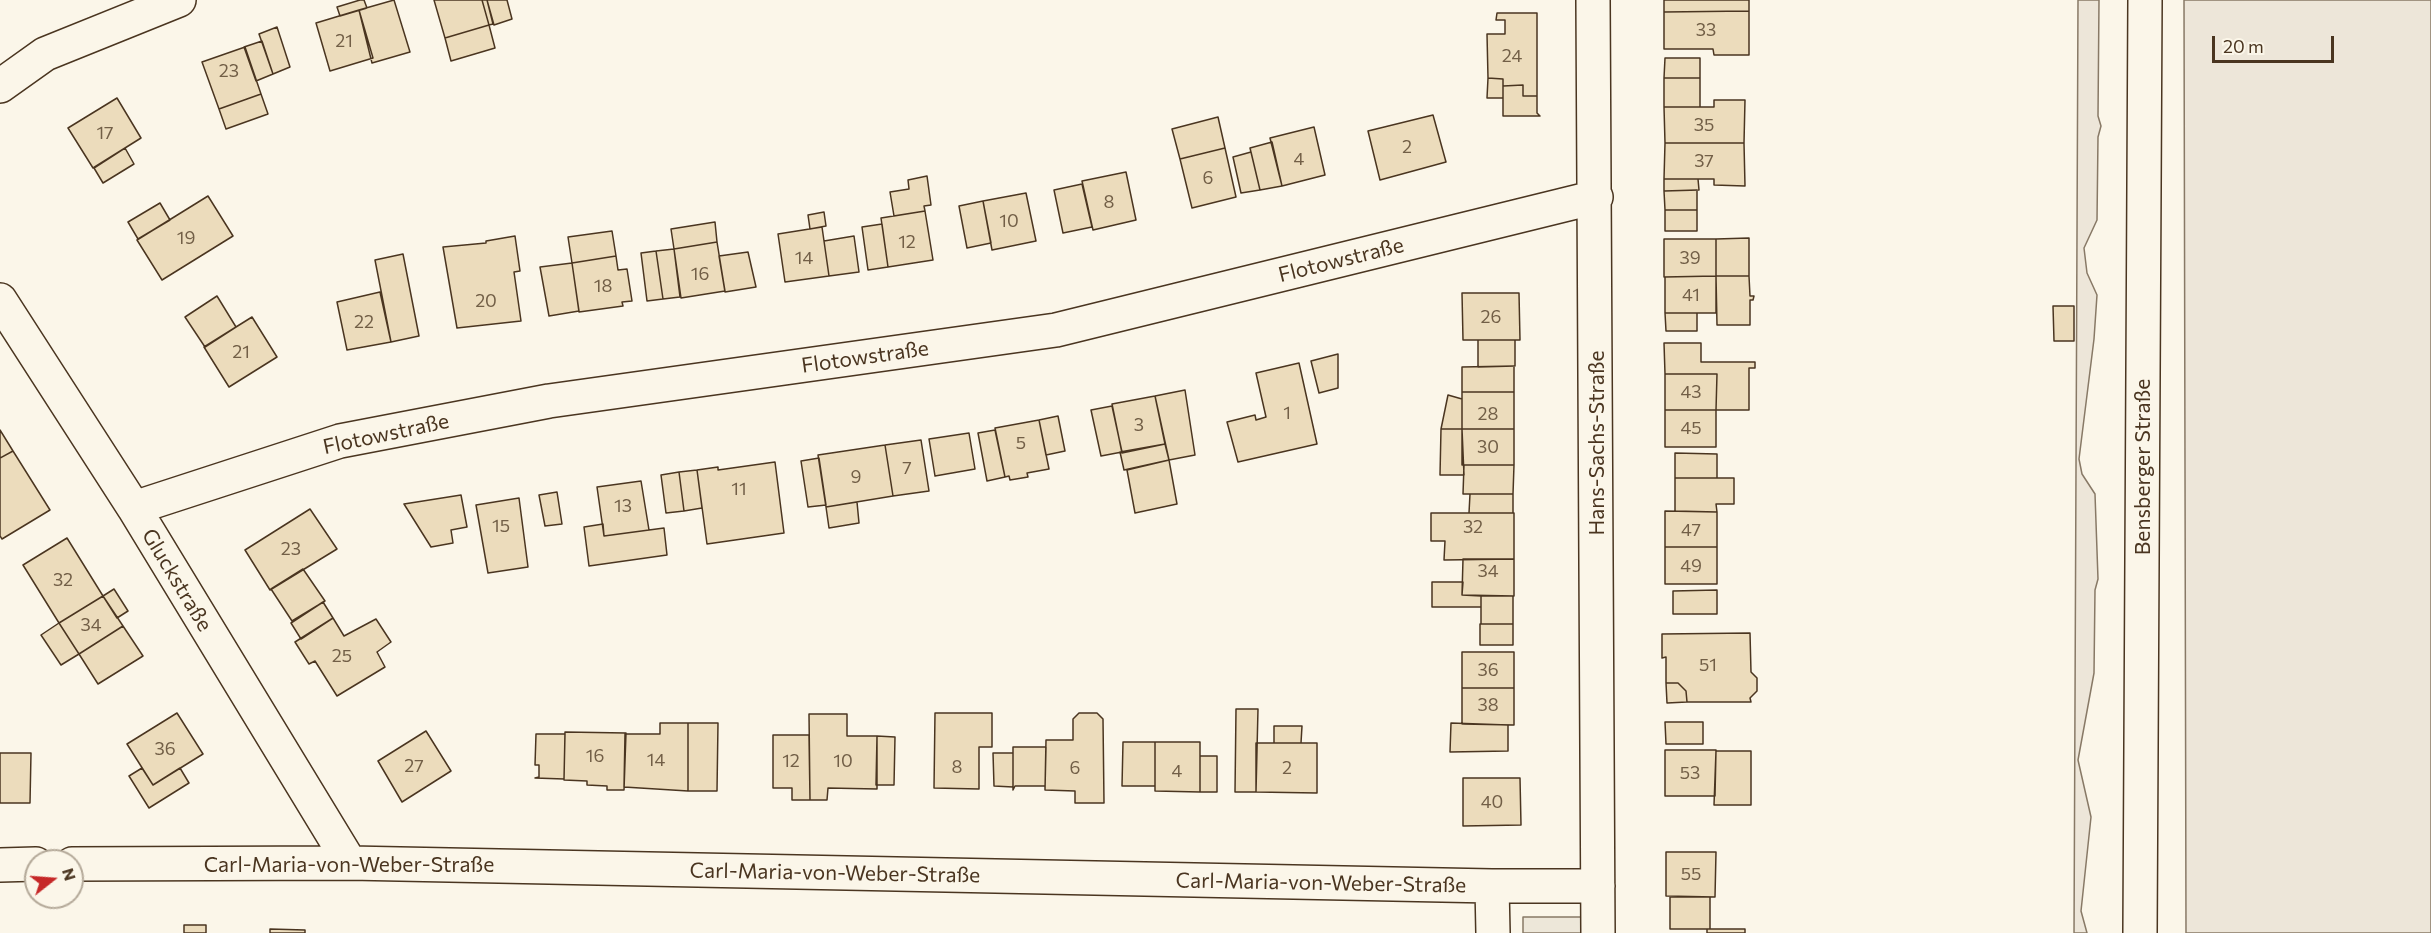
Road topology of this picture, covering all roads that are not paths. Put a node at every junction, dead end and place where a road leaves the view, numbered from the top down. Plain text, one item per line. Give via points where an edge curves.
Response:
1 (179, 0) edge
2 (1593, 0) edge
3 (2145, 0) edge
4 (0, 86) edge
5 (1596, 197) junction
6 (0, 300) edge
7 (134, 508) junction
8 (350, 863) junction
9 (24, 864) edge
10 (84, 864) edge
11 (0, 865) edge
12 (1492, 886) junction
13 (1598, 886) junction
14 (1493, 933) edge
15 (1598, 933) edge
16 (2140, 933) edge

1 - 4 street via 45,54
2 - 5 street, Hans-Sachs-Straße
3 - 16 street, Bensberger Straße
5 - 7 street, Flotowstraße via 1056,330 549,401 340,441
5 - 13 street, Hans-Sachs-Straße
6 - 7 street, Gluckstraße
7 - 8 street, Gluckstraße
8 - 10 street, Carl-Maria-von-Weber-Straße
8 - 12 street, Carl-Maria-von-Weber-Straße
9 - 11 street
12 - 13 street, Carl-Maria-von-Weber-Straße
12 - 14 street
13 - 15 street, Hans-Sachs-Straße

